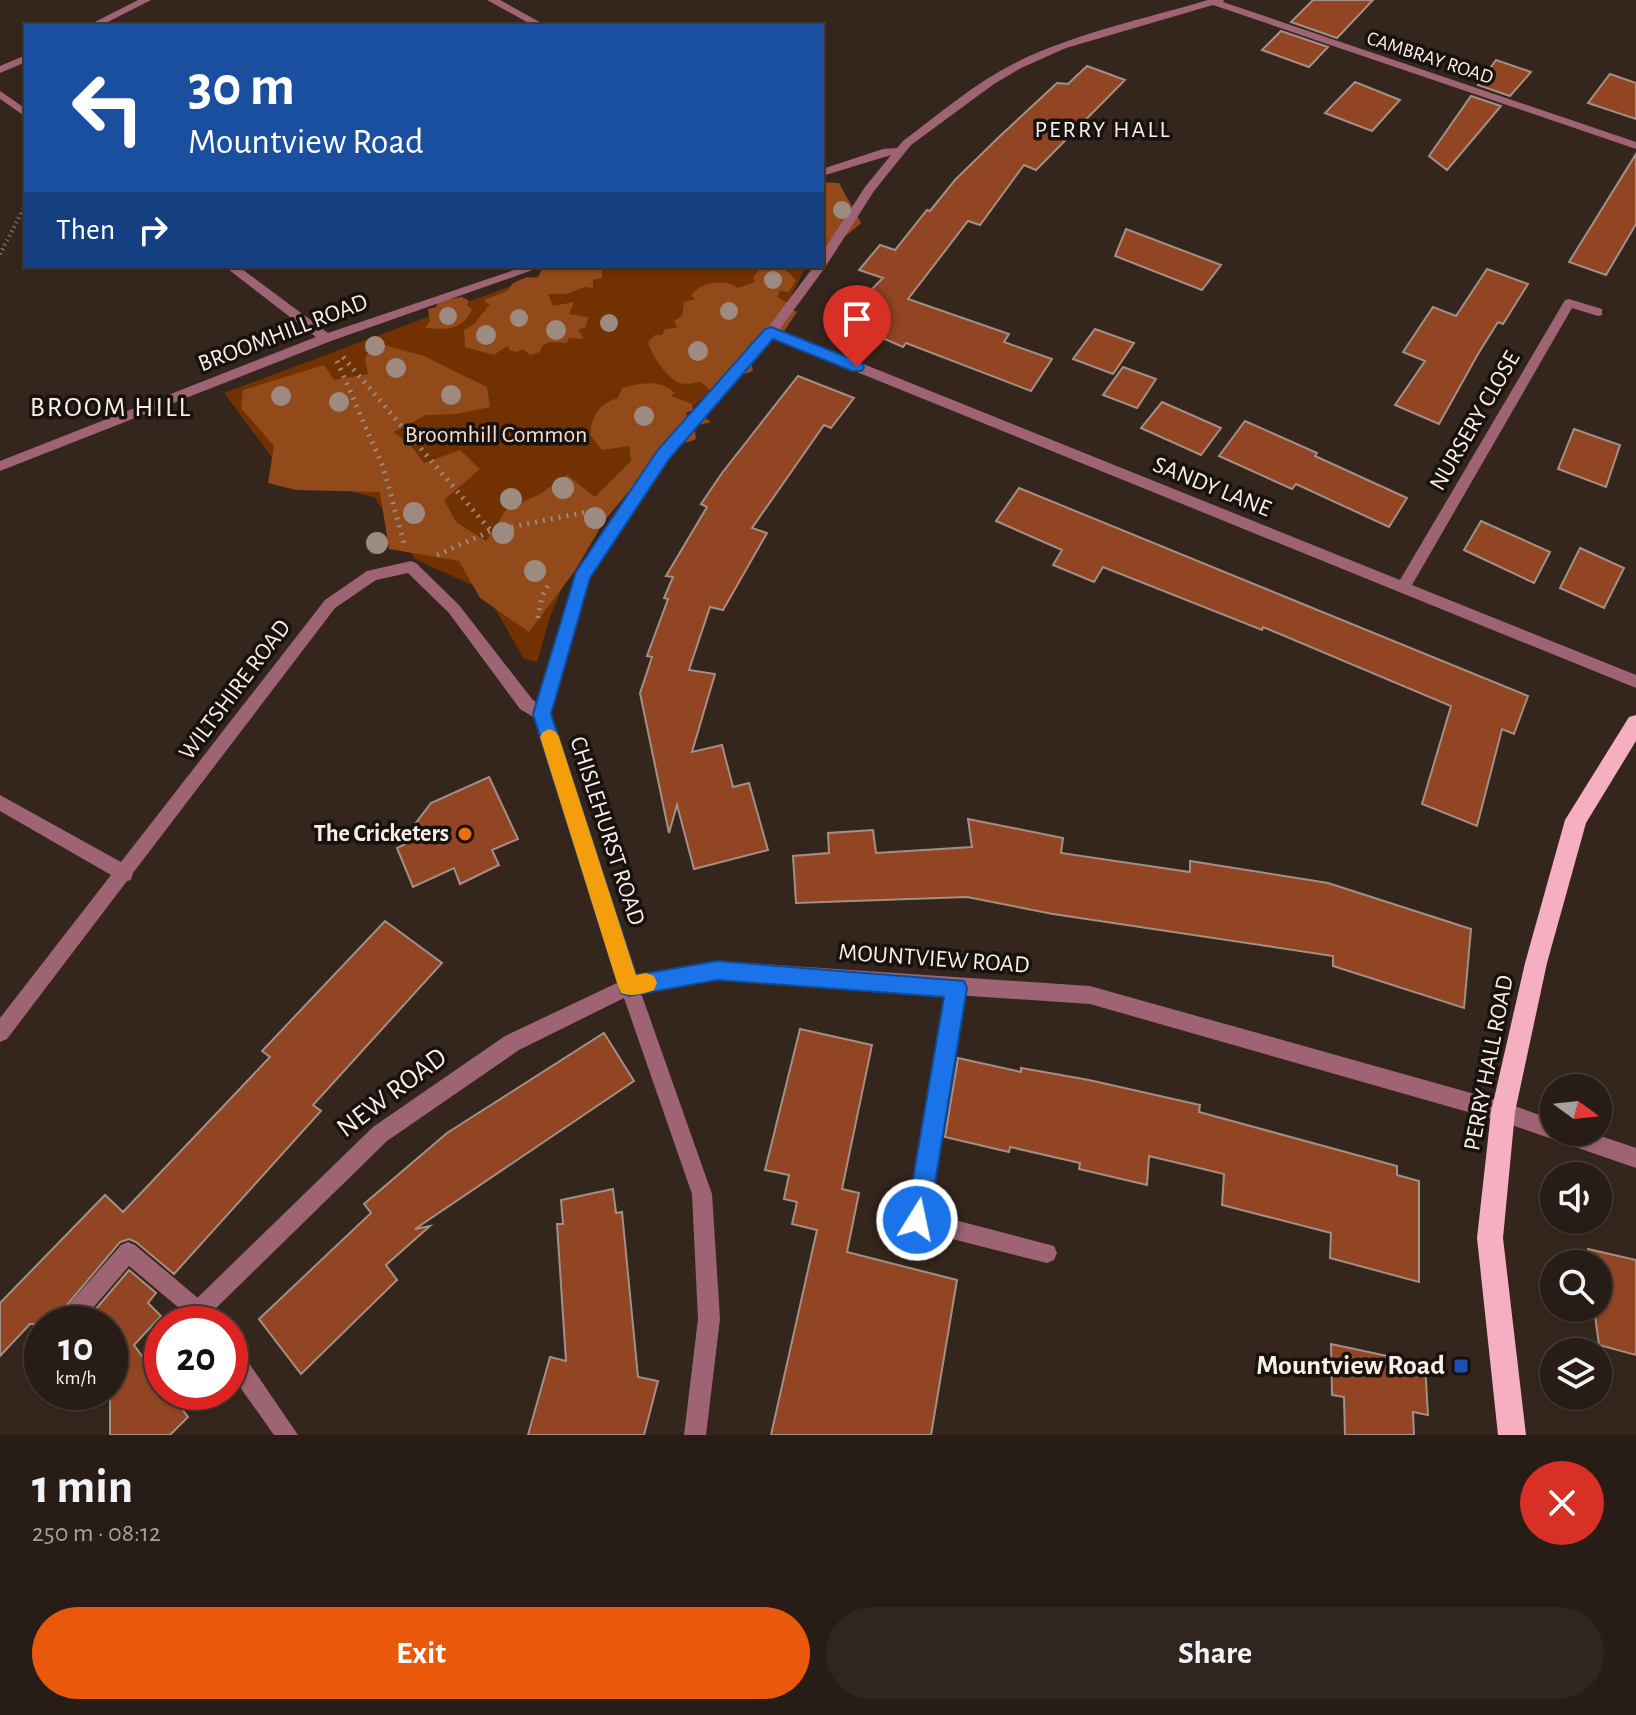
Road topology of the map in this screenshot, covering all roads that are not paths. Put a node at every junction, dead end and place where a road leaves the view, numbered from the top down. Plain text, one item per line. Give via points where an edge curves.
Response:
1 (146, 0) edge
2 (492, 0) edge
3 (1217, 1) edge
4 (96, 24) edge
5 (538, 24) edge
6 (24, 59) edge
7 (0, 70) edge
8 (0, 94) edge
9 (24, 112) edge
10 (1636, 146) edge
11 (899, 152) junction
12 (824, 172) edge
13 (824, 259) edge
14 (233, 268) edge
15 (532, 268) edge
16 (818, 268) edge
17 (1598, 312) dead end
18 (771, 332) junction
19 (326, 338) junction
20 (0, 466) edge
21 (1403, 588) junction
22 (1636, 682) edge
23 (542, 714) junction
24 (1636, 723) edge
25 (0, 802) edge
26 (125, 874) junction
27 (629, 986) junction
28 (956, 988) junction
29 (0, 1033) edge
30 (1503, 1112) junction
31 (1540, 1125) edge
32 (1601, 1146) edge
33 (1636, 1158) edge
34 (1047, 1253) dead end
35 (81, 1306) edge
36 (189, 1306) edge
37 (215, 1306) edge
38 (248, 1380) edge
39 (287, 1435) edge
40 (695, 1435) edge
41 (1512, 1435) edge

1 - 4 street
2 - 5 street
3 - 10 street, CAMBRAY ROAD
3 - 11 street, CHISLEHURST ROAD via 1028,60 917,134
6 - 7 street
8 - 9 street
11 - 12 street via 887,151
11 - 13 street, CHISLEHURST ROAD
14 - 19 street
15 - 19 street, BROOMHILL ROAD
16 - 18 street, CHISLEHURST ROAD
17 - 21 street, NURSERY CLOSE via 1569,303
18 - 21 street, SANDY LANE
18 - 23 street, CHISLEHURST ROAD via 663,455 582,576
19 - 20 street, BROOMHILL ROAD
21 - 22 street, SANDY LANE
23 - 26 street, WILTSHIRE ROAD via 526,704 454,609 411,567 372,575 330,604
23 - 27 street, CHISLEHURST ROAD
24 - 30 main road, PERRY HALL ROAD via 1576,820 1536,963
25 - 26 street
26 - 29 street, WILTSHIRE ROAD
27 - 28 street, MOUNTVIEW ROAD via 717,970
27 - 37 street, NEW ROAD via 512,1043 380,1134
27 - 40 street, CHISLEHURST ROAD via 702,1194 709,1319
28 - 30 street, MOUNTVIEW ROAD via 1090,995
28 - 34 street via 917,1220
30 - 31 street, MOUNTVIEW ROAD
30 - 41 main road, PERRY HALL ROAD via 1490,1238
32 - 33 street
35 - 36 street via 128,1252
38 - 39 street

